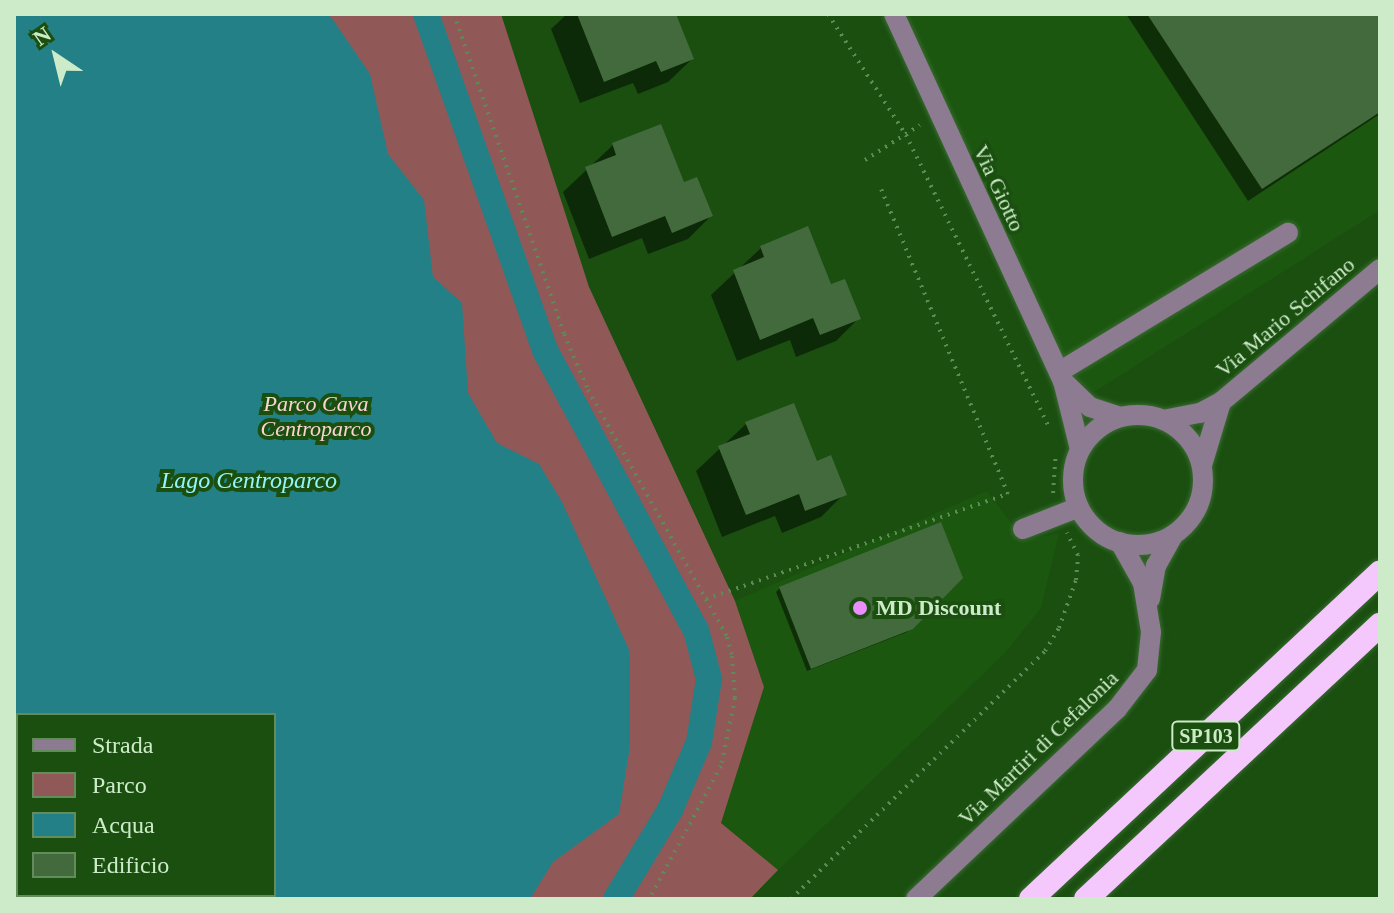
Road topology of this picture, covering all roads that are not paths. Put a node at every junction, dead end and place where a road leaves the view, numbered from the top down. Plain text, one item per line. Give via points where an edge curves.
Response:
1 (894, 14) edge
2 (1288, 233) dead end
3 (1380, 269) edge
4 (1061, 377) junction
5 (1221, 402) junction
6 (1120, 417) junction
7 (1163, 420) junction
8 (1080, 449) junction
9 (1202, 465) junction
10 (1079, 507) junction
11 (1023, 529) dead end
12 (1173, 535) junction
13 (1120, 542) junction
14 (1380, 572) edge
15 (1148, 611) junction
16 (1380, 625) edge
17 (916, 899) edge
18 (1031, 899) edge
19 (1086, 899) edge

1 - 4 street, Via Giotto
2 - 4 street
3 - 5 street, Via Mario Schifano
4 - 6 street, Via Giotto via 1090,407
4 - 8 street, Via Giotto
5 - 7 street, Via Mario Schifano via 1200,413
5 - 9 street, Via Mario Schifano
6 - 7 street
6 - 8 street via 1094,432
7 - 9 street via 1188,438
8 - 10 street via 1073,475
9 - 12 street via 1198,505
10 - 11 street
10 - 13 street via 1095,529
12 - 13 street via 1152,543
12 - 15 street, Via Martiri di Cefalonia via 1156,566
13 - 15 street, Via Martiri di Cefalonia via 1143,583
14 - 18 highway, SP103
15 - 17 street, Via Martiri di Cefalonia via 1147,670 1134,691
16 - 19 highway, SP103

